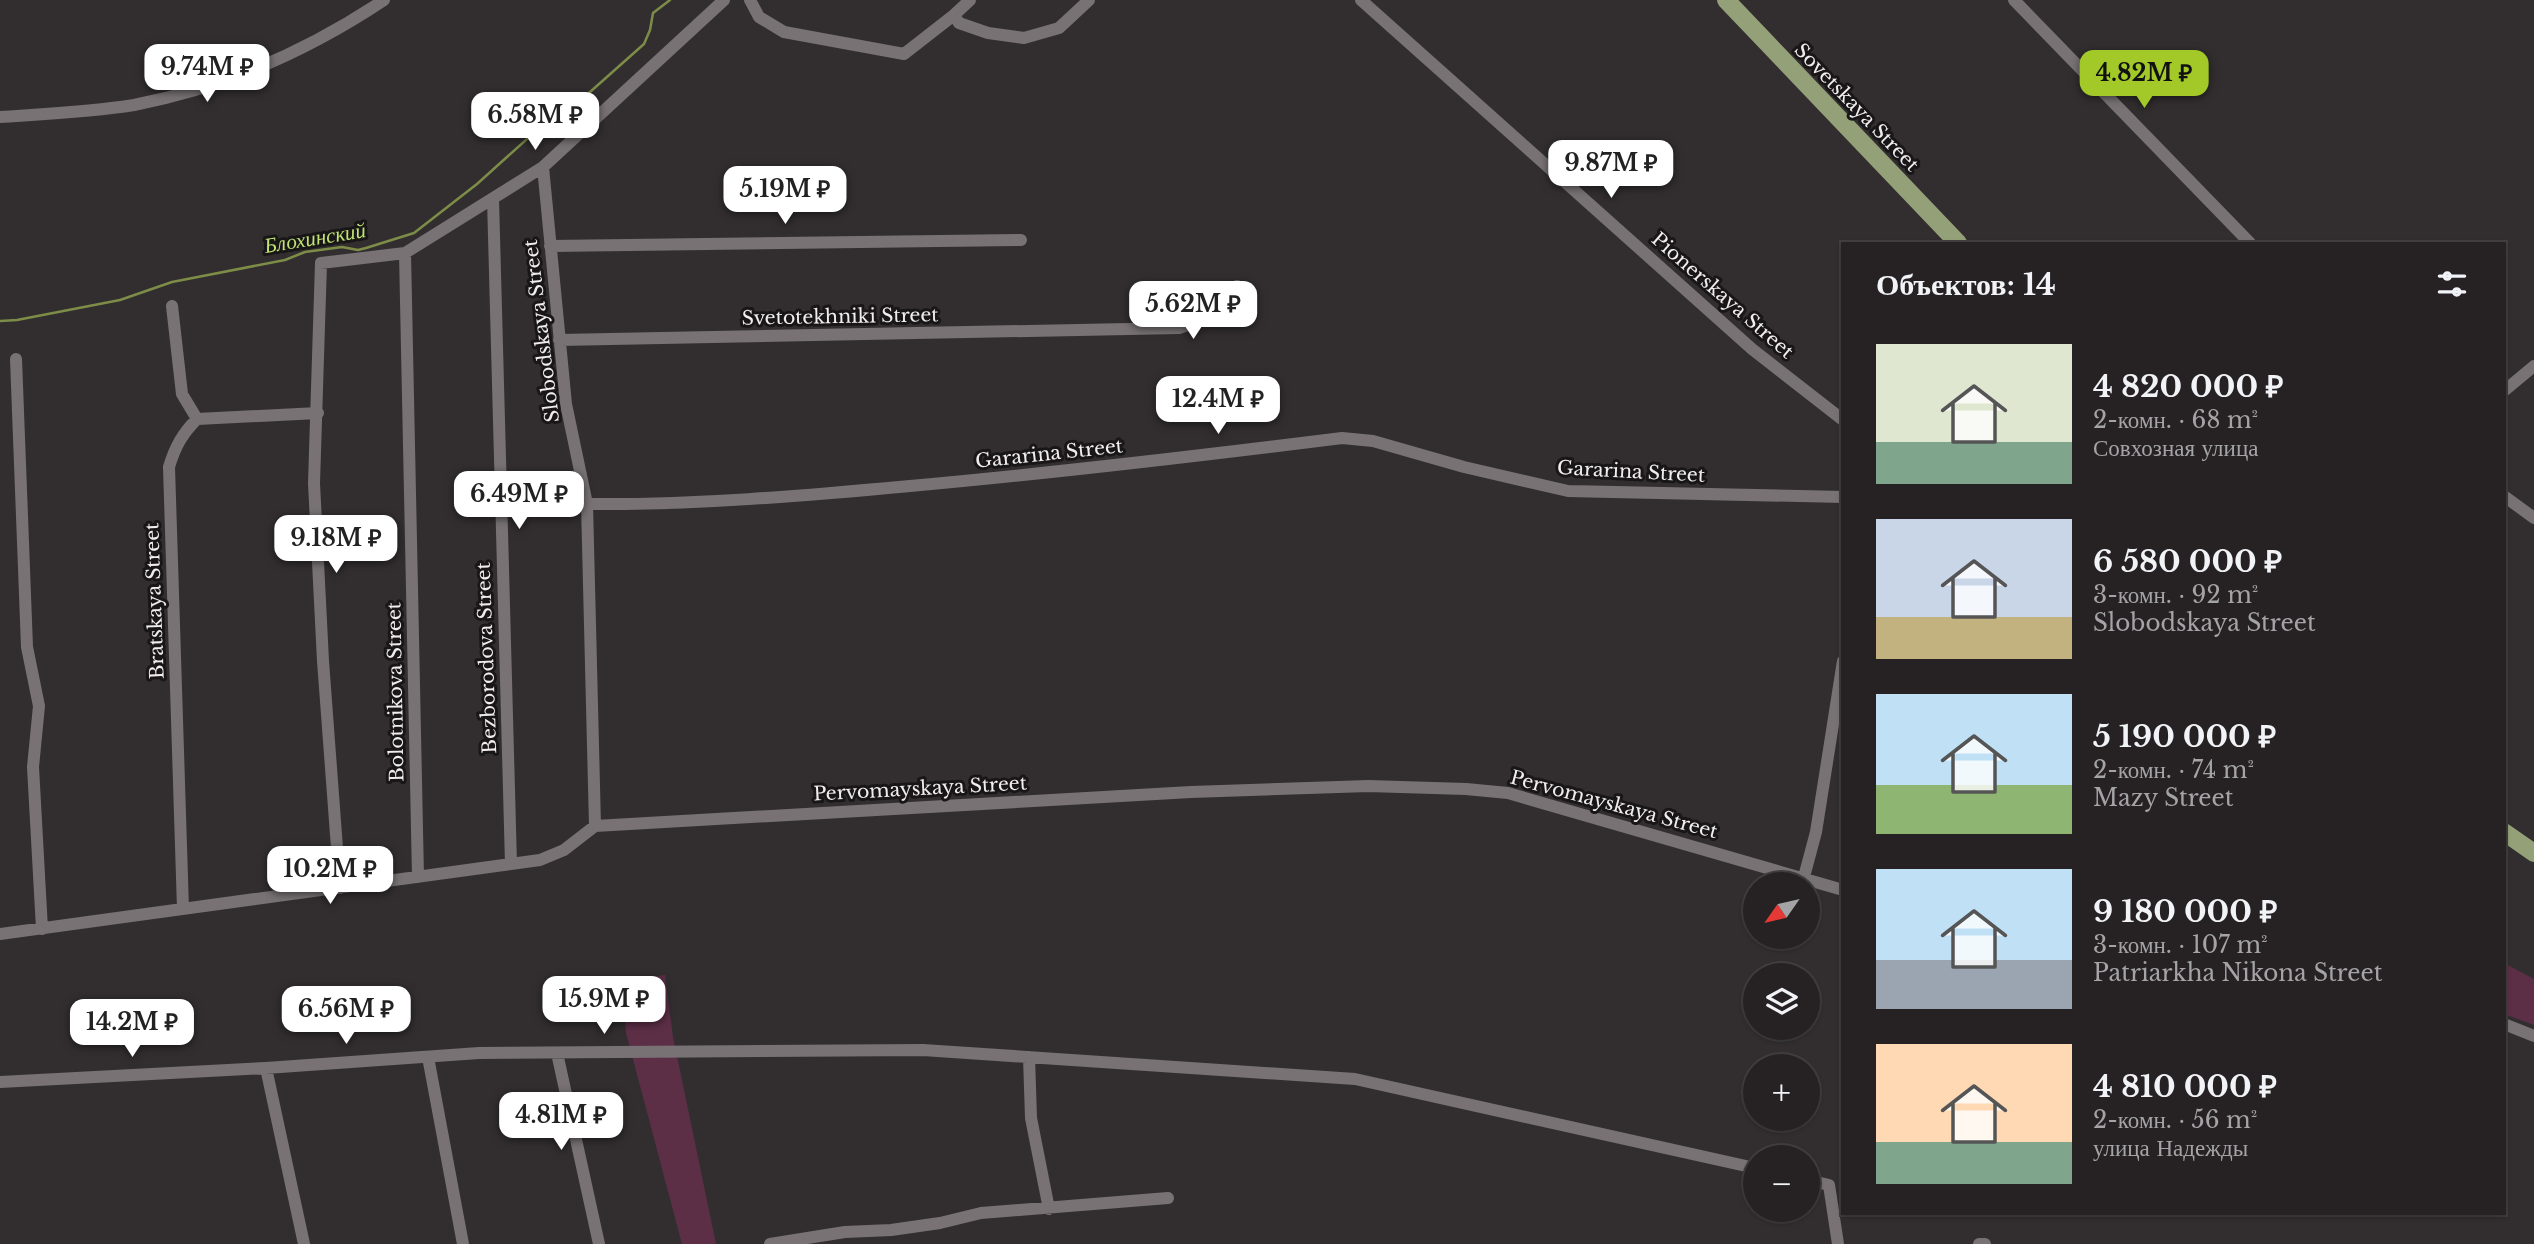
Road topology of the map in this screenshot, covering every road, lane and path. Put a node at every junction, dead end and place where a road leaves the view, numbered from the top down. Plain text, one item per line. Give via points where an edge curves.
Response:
1 (384, 0) edge
2 (724, 0) edge
3 (750, 0) edge
4 (970, 0) edge
5 (1089, 0) edge
6 (1361, 0) edge
7 (1726, 0) edge
8 (2014, 0) edge
9 (954, 15) junction
10 (0, 117) edge
11 (543, 167) junction
12 (493, 199) junction
13 (1021, 240) dead end
14 (1957, 242) edge
15 (2249, 242) edge
16 (550, 246) junction
17 (405, 253) junction
18 (1237, 286) dead end
19 (172, 306) dead end
20 (559, 340) junction
21 (16, 359) dead end
22 (2534, 366) edge
23 (2506, 389) edge
24 (318, 413) junction
25 (1841, 418) edge
26 (197, 419) junction
27 (1841, 497) edge
28 (2506, 497) edge
29 (587, 504) junction
30 (2534, 518) edge
31 (1841, 674) edge
32 (595, 826) junction
33 (2506, 833) edge
34 (2534, 853) edge
35 (511, 864) junction
36 (1786, 872) edge
37 (1805, 872) edge
38 (418, 877) junction
39 (1820, 882) edge
40 (340, 888) junction
41 (1841, 889) edge
42 (183, 909) junction
43 (42, 929) junction
44 (0, 934) edge
45 (2506, 1025) edge
46 (2534, 1036) edge
47 (556, 1053) junction
48 (428, 1057) junction
49 (1029, 1057) junction
50 (266, 1068) junction
51 (0, 1082) edge
52 (1743, 1165) edge
53 (1820, 1183) edge
54 (1168, 1198) dead end
55 (1049, 1209) junction
56 (304, 1244) edge
57 (463, 1244) edge
58 (599, 1244) edge
59 (770, 1244) edge
60 (1838, 1244) edge

1 - 10 street via 324,38 212,86 133,105
2 - 11 street
3 - 9 street via 759,17 784,32 904,54
4 - 9 street
5 - 9 street via 1059,28 1024,38 988,33 959,23
6 - 25 street, Pionerskaya Street via 1752,349
7 - 14 main road, Sovetskaya Street
8 - 15 street
11 - 12 street
11 - 16 street, Slobodskaya Street
12 - 17 street
12 - 35 street, Bezborodova Street
13 - 16 street
16 - 20 street, Slobodskaya Street
17 - 24 street via 321,263
17 - 38 street, Bolotnikova Street
18 - 20 street, Svetotekhniki Street via 1196,322 1179,328
19 - 26 street via 181,394
20 - 29 street, Slobodskaya Street via 566,404
21 - 43 street via 27,647 39,706 33,767
22 - 23 street
24 - 26 street
24 - 40 street via 314,483
26 - 42 street, Bratskaya Street via 183,433 169,467
27 - 29 street, Gararina Street via 1568,491 1373,441 1342,438 1067,472 806,496
28 - 30 street
29 - 32 street, Slobodskaya Street
31 - 37 street
32 - 35 street via 564,850 540,860
32 - 36 street, Pervomayskaya Street via 1191,792 1368,786 1466,789 1508,793
33 - 34 main road
35 - 38 street
38 - 40 street
39 - 41 street, Pervomayskaya Street
40 - 42 street
42 - 43 street
43 - 44 street
45 - 46 street
47 - 48 street
47 - 49 street via 923,1050
47 - 58 street
48 - 50 street
48 - 57 street
49 - 52 street via 1355,1079
49 - 55 street via 1031,1118
50 - 51 street
50 - 56 street
53 - 60 street via 1829,1185
54 - 55 street
55 - 59 street via 981,1213 940,1223

